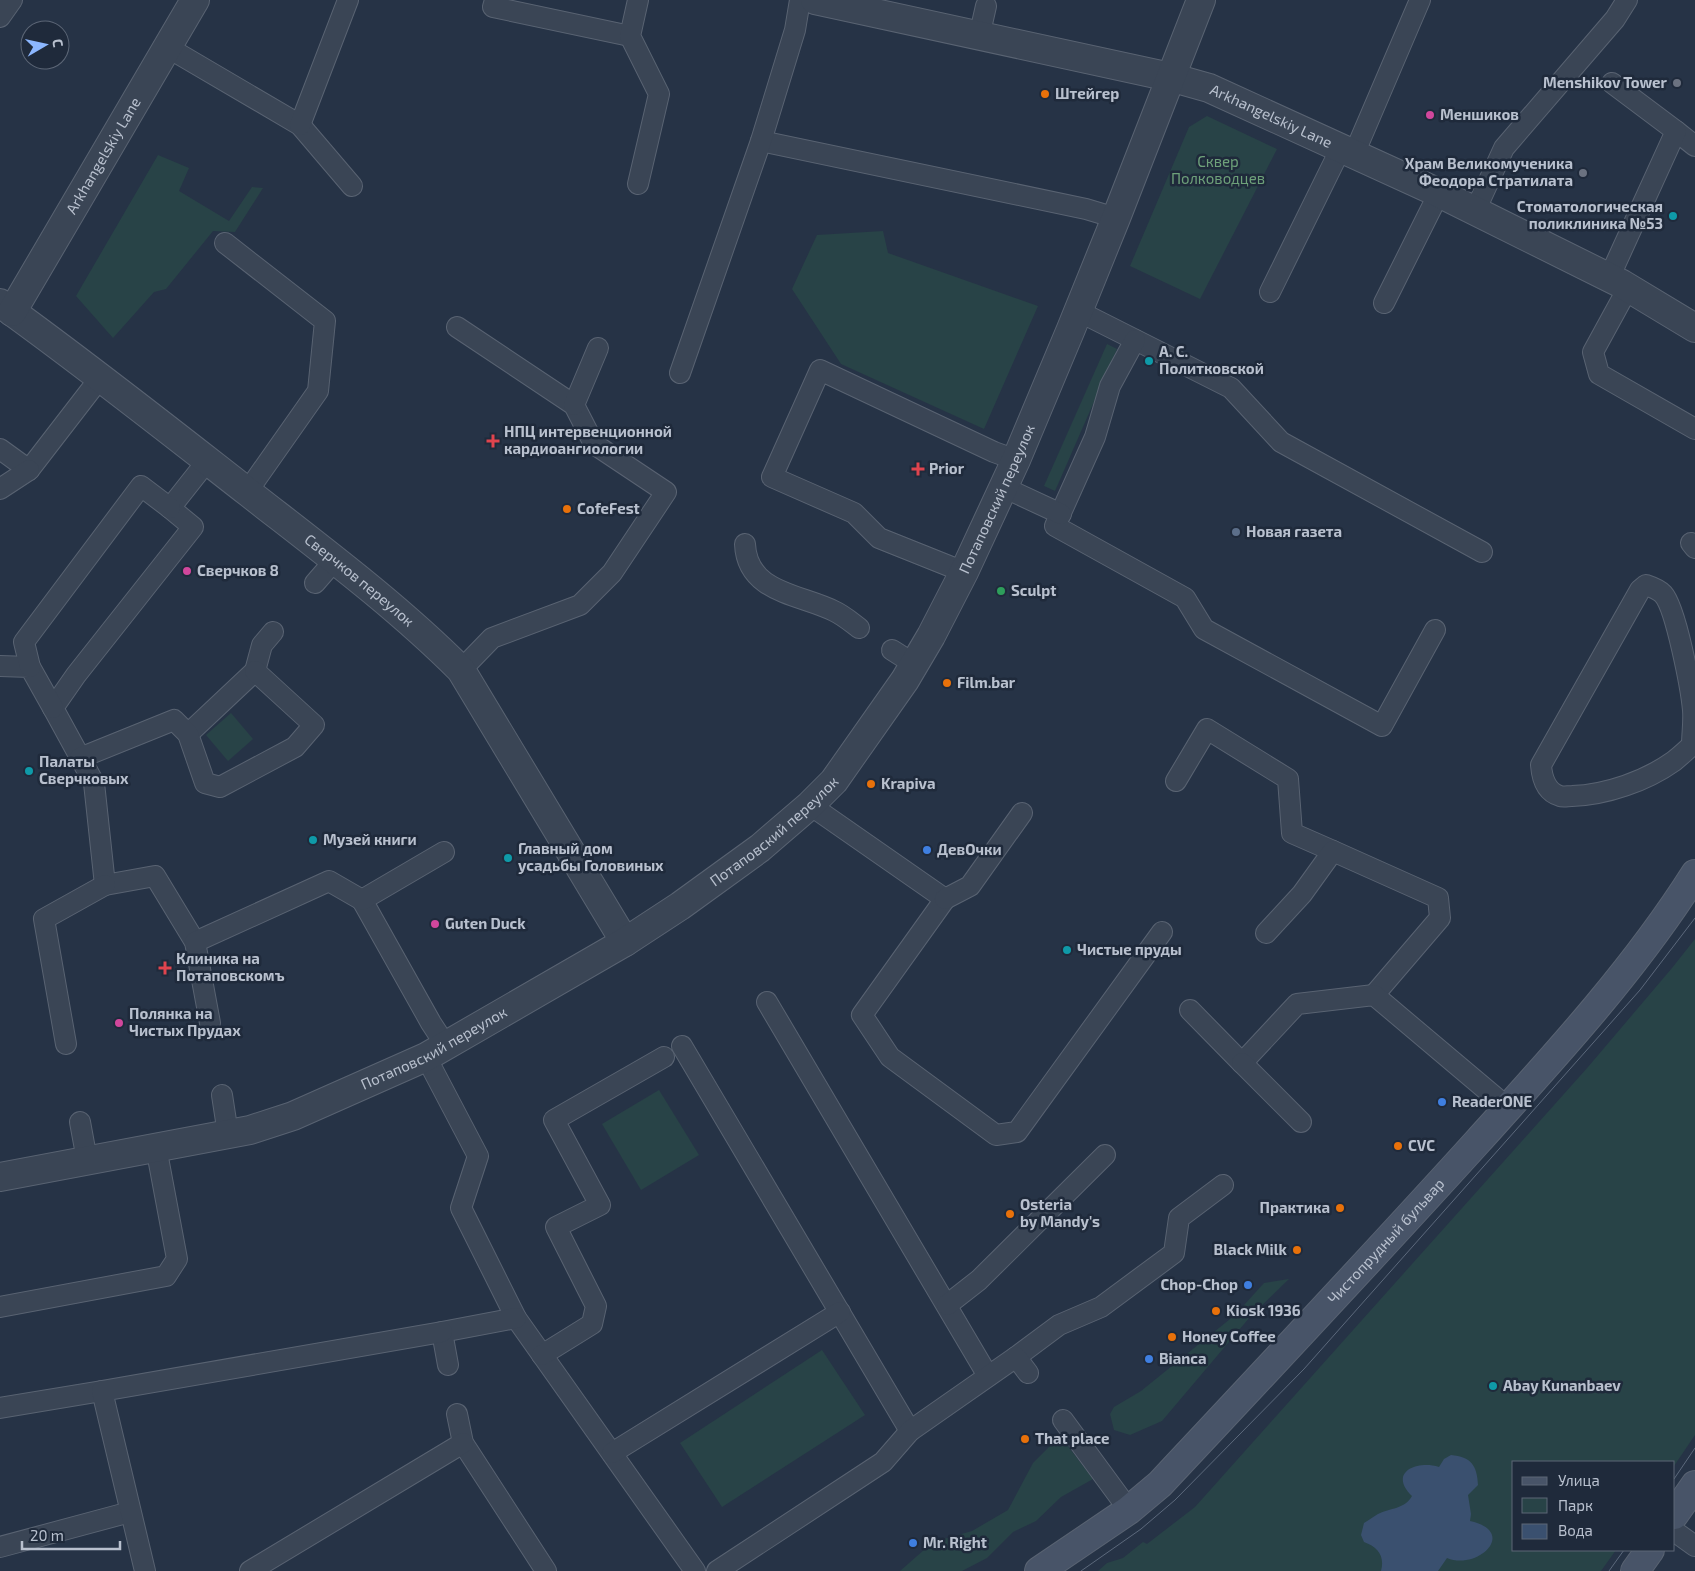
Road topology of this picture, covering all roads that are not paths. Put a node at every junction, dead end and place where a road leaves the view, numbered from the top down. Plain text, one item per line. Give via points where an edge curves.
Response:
1 (12, 0) edge
2 (194, 0) edge
3 (348, 0) edge
4 (495, 0) edge
5 (638, 0) edge
6 (800, 0) edge
7 (815, 0) edge
8 (1201, 0) edge
9 (1628, 0) edge
10 (1414, 2) edge
11 (986, 6) dead end
12 (0, 17) edge
13 (630, 36) junction
14 (979, 37) junction
15 (167, 47) junction
16 (1170, 77) junction
17 (1612, 83) dead end
18 (300, 125) junction
19 (1676, 131) junction
20 (761, 141) junction
21 (1695, 146) edge
22 (1348, 151) junction
23 (638, 184) dead end
24 (352, 186) dead end
25 (1438, 193) junction
26 (1475, 211) junction
27 (1116, 218) junction
28 (225, 243) dead end
29 (1619, 283) junction
30 (1270, 292) dead end
31 (1384, 303) dead end
32 (6, 307) edge
33 (1078, 311) junction
34 (456, 327) dead end
35 (1695, 328) edge
36 (1135, 340) junction
37 (598, 348) dead end
38 (680, 373) dead end
39 (100, 378) junction
40 (574, 405) junction
41 (1695, 429) edge
42 (0, 449) edge
43 (208, 460) junction
44 (1016, 460) junction
45 (29, 470) junction
46 (1003, 487) junction
47 (0, 489) edge
48 (247, 492) junction
49 (170, 508) junction
50 (1061, 514) junction
51 (746, 544) dead end
52 (1482, 552) dead end
53 (335, 560) junction
54 (964, 572) junction
55 (315, 583) dead end
56 (859, 628) dead end
57 (1435, 630) dead end
58 (273, 632) dead end
59 (0, 666) edge
60 (30, 667) junction
61 (461, 670) junction
62 (255, 672) junction
63 (53, 708) junction
64 (188, 734) junction
65 (1693, 746) edge
66 (80, 758) junction
67 (1176, 781) dead end
68 (810, 805) junction
69 (1022, 813) dead end
70 (1333, 851) junction
71 (444, 852) dead end
72 (1695, 874) edge
73 (105, 884) junction
74 (945, 899) junction
75 (362, 900) junction
76 (1162, 932) dead end
77 (1266, 932) dead end
78 (195, 942) junction
79 (625, 942) junction
80 (1374, 995) junction
81 (767, 1002) dead end
82 (1190, 1010) dead end
83 (210, 1023) dead end
84 (66, 1044) dead end
85 (682, 1046) dead end
86 (436, 1052) junction
87 (664, 1057) dead end
88 (1242, 1063) junction
89 (222, 1095) dead end
90 (1508, 1108) junction
91 (80, 1122) dead end
92 (1301, 1122) dead end
93 (228, 1134) junction
94 (156, 1147) junction
95 (1105, 1155) dead end
96 (87, 1160) junction
97 (0, 1177) edge
98 (1223, 1185) dead end
99 (947, 1305) junction
100 (0, 1307) edge
101 (840, 1312) junction
102 (516, 1318) junction
103 (442, 1332) junction
104 (542, 1355) junction
105 (1016, 1357) junction
106 (448, 1365) dead end
107 (1028, 1373) dead end
108 (988, 1376) junction
109 (102, 1391) junction
110 (0, 1408) edge
111 (457, 1414) dead end
112 (1063, 1420) dead end
113 (910, 1431) junction
114 (463, 1442) junction
115 (612, 1454) junction
116 (1695, 1485) edge
117 (1129, 1510) junction
118 (130, 1512) junction
119 (1675, 1514) edge
120 (1675, 1532) edge
121 (1695, 1546) edge
122 (0, 1547) edge
123 (1649, 1551) edge
124 (145, 1571) edge
125 (250, 1571) edge
126 (546, 1571) edge
127 (694, 1571) edge
128 (717, 1571) edge
129 (1039, 1571) edge
130 (1636, 1571) edge

1 - 12 lane
2 - 15 street, Arkhangelskiy Lane
3 - 18 lane
4 - 13 lane via 493,7
5 - 13 lane
6 - 20 lane via 795,30
7 - 14 street, Arkhangelskiy Lane
8 - 16 street, Потаповский переулок
9 - 26 lane via 1504,148
10 - 22 lane
11 - 14 lane
13 - 23 lane via 659,94
14 - 16 street, Arkhangelskiy Lane
15 - 18 lane
15 - 32 street, Arkhangelskiy Lane
16 - 22 street, Arkhangelskiy Lane via 1210,88
16 - 27 street, Потаповский переулок
17 - 19 lane
18 - 24 lane
19 - 21 lane
19 - 29 lane
20 - 27 lane
20 - 38 lane
22 - 25 street, Arkhangelskiy Lane
22 - 30 lane
25 - 26 street, Arkhangelskiy Lane
25 - 31 lane
26 - 29 street, Arkhangelskiy Lane
27 - 33 street, Потаповский переулок
28 - 48 lane via 324,320 318,391
29 - 35 street, Arkhangelskiy Lane
29 - 41 lane via 1593,352 1599,374
32 - 39 street, Сверчков переулок
33 - 36 lane
33 - 44 street, Потаповский переулок
34 - 40 lane
36 - 50 lane via 1110,386 1095,437
36 - 52 lane via 1231,388 1281,442
37 - 40 lane
39 - 43 street, Сверчков переулок
39 - 45 lane
40 - 61 lane via 594,444 666,492 612,573 580,604 492,638
42 - 45 lane
43 - 48 street, Сверчков переулок
43 - 49 lane
44 - 46 street, Потаповский переулок
44 - 54 lane via 820,370 772,477 854,513 879,538
45 - 47 lane
46 - 50 lane
46 - 54 street, Потаповский переулок
48 - 53 street, Сверчков переулок
49 - 60 lane via 141,486 24,642
49 - 63 lane via 193,527
50 - 57 lane via 1055,526 1185,598 1204,629 1382,726
51 - 56 lane via 752,569 764,582 782,593 834,611
53 - 55 lane
53 - 61 street, Сверчков переулок via 433,642
54 - 68 street, Потаповский переулок via 903,657 905,680 834,781
58 - 62 lane via 262,645
59 - 60 lane
60 - 63 lane
61 - 79 street, Сверчков переулок
62 - 64 lane
62 - 64 lane via 314,725 295,747 220,787 205,782
63 - 66 lane
64 - 66 lane via 174,720
65 - 65 lane via 1646,777 1584,795 1560,796 1549,789 1542,777 1541,765 1640,590 1646,585 1664,595 1670,609 1693,712
66 - 73 lane via 94,783
67 - 70 lane via 1207,729 1288,779 1292,833
68 - 74 lane
68 - 79 street, Потаповский переулок via 760,848
69 - 74 lane via 970,886
70 - 77 lane via 1302,894
70 - 80 lane via 1438,898 1440,918
71 - 75 lane
72 - 90 main road, Чистопрудный бульвар via 1675,906 1616,983
73 - 78 lane via 155,876
73 - 84 lane via 44,919
74 - 76 lane via 862,1015 890,1057 996,1135 1017,1132
75 - 78 lane via 329,881
75 - 86 lane
78 - 83 lane
79 - 86 street, Потаповский переулок
80 - 88 lane via 1297,1004
80 - 90 lane
81 - 99 lane
82 - 88 lane
85 - 101 lane
86 - 93 street, Потаповский переулок via 293,1116
86 - 102 lane via 478,1156 461,1208
87 - 104 lane via 554,1120 600,1205 556,1227 596,1306 592,1324
88 - 92 lane
89 - 93 lane
90 - 117 main road, Чистопрудный бульвар via 1167,1477
91 - 96 lane
93 - 94 street, Потаповский переулок
94 - 96 street, Потаповский переулок
94 - 100 lane via 177,1259 166,1276
95 - 99 lane via 979,1280
96 - 97 street, Потаповский переулок
98 - 105 lane via 1179,1218 1174,1253 1101,1307 1059,1325
99 - 108 lane
101 - 113 lane
101 - 115 lane
102 - 103 lane
102 - 104 lane
103 - 106 lane
103 - 109 lane
104 - 115 lane
105 - 107 lane
105 - 108 lane
108 - 113 lane
109 - 110 lane
109 - 118 lane
111 - 114 lane
112 - 117 lane
113 - 128 lane via 883,1462
114 - 125 lane
114 - 126 lane
115 - 127 lane
116 - 119 main road
117 - 129 main road, Чистопрудный бульвар
118 - 122 lane
118 - 124 lane
120 - 121 lane
123 - 130 main road

